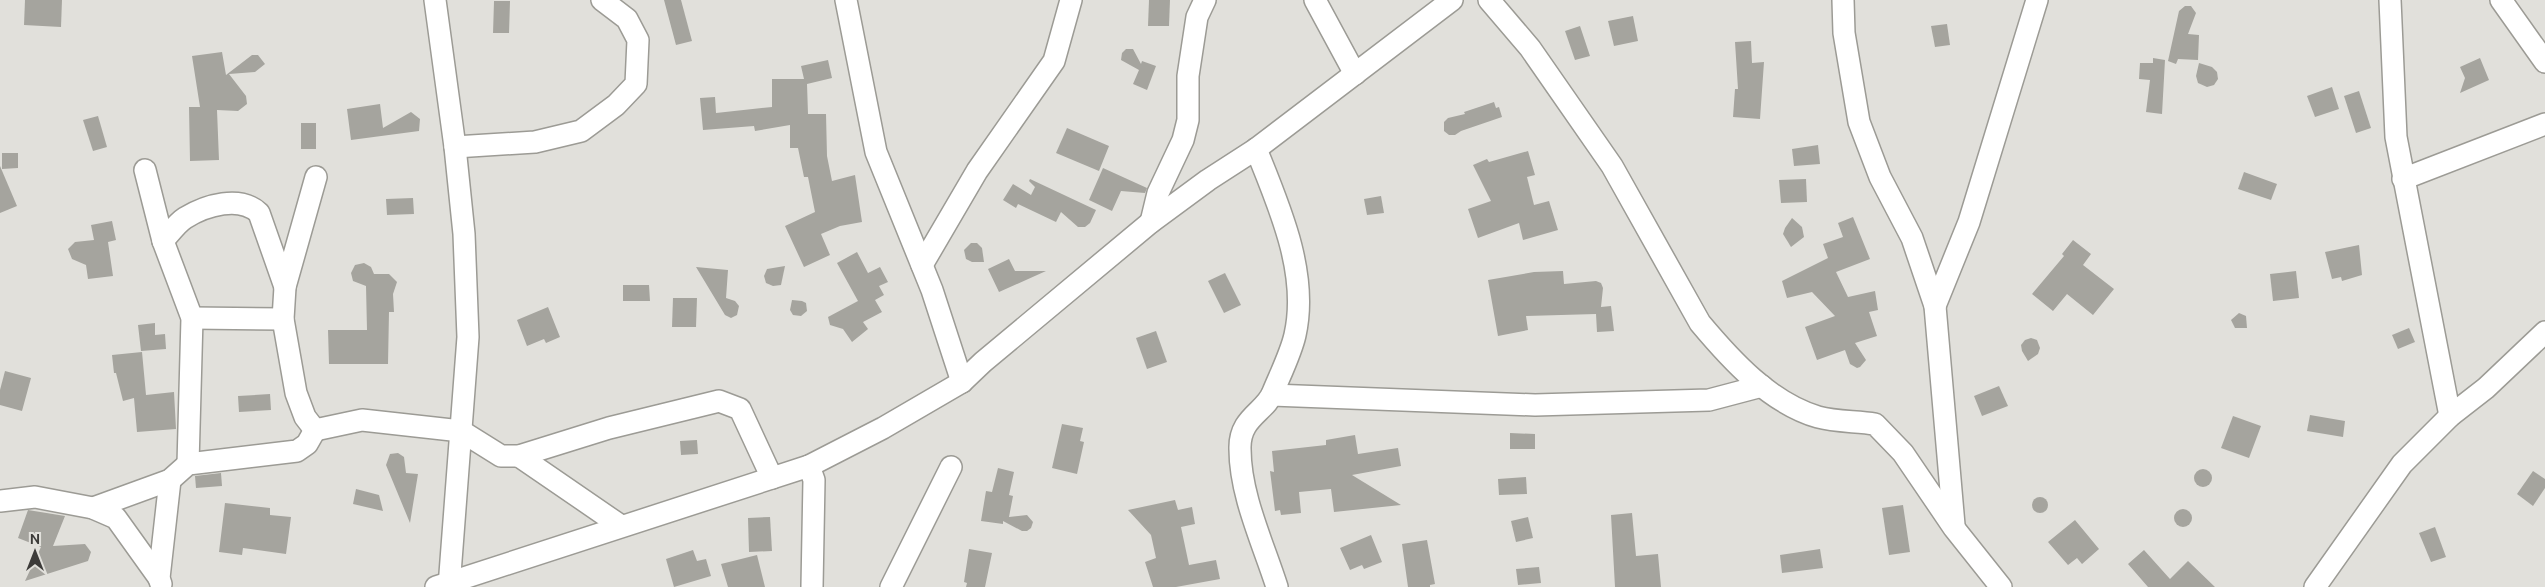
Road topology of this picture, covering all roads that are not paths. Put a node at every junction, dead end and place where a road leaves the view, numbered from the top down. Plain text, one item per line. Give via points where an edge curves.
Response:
1 (427, 0) edge
2 (435, 0) edge
3 (602, 0) edge
4 (846, 0) edge
5 (1071, 0) edge
6 (1205, 0) edge
7 (1315, 0) edge
8 (1452, 0) edge
9 (1489, 0) edge
10 (1843, 0) edge
11 (2037, 0) edge
12 (2390, 0) edge
13 (2501, 0) edge
14 (2545, 62) edge
15 (1355, 74) junction
16 (2545, 124) edge
17 (455, 147) junction
18 (1256, 149) junction
19 (145, 170) dead end
20 (316, 177) dead end
21 (2403, 179) junction
22 (1150, 222) junction
23 (163, 240) junction
24 (922, 265) junction
25 (285, 287) junction
26 (1935, 306) junction
27 (192, 318) junction
28 (283, 319) junction
29 (2545, 332) edge
30 (962, 382) junction
31 (1762, 386) junction
32 (1272, 395) junction
33 (2450, 416) junction
34 (315, 430) junction
35 (461, 431) junction
36 (519, 456) junction
37 (188, 464) junction
38 (809, 466) junction
39 (951, 466) dead end
40 (772, 478) junction
41 (170, 480) junction
42 (0, 502) edge
43 (94, 508) junction
44 (621, 526) junction
45 (1954, 528) junction
46 (160, 582) edge
47 (445, 586) edge
48 (812, 587) edge
49 (891, 587) edge
50 (1277, 587) edge
51 (2000, 587) edge
52 (2315, 587) edge

1 - 2 street
2 - 17 street
3 - 17 street via 627,19 638,40 636,84 616,105 581,130 534,142
4 - 24 street via 876,152
5 - 24 street via 1054,61 977,171
6 - 22 street via 1197,17 1188,76 1188,120 1184,140 1158,194
7 - 15 street
8 - 15 street
9 - 31 street via 1530,48 1612,166 1700,322 1718,345
10 - 26 street via 1844,33 1859,122 1880,177 1912,238
11 - 26 street via 1970,222
12 - 21 street via 2396,137
13 - 14 street
15 - 18 street
16 - 21 street
17 - 35 street via 464,234 468,338
18 - 22 street
18 - 32 street via 1282,212 1296,272 1298,315 1294,337
19 - 23 street
20 - 25 street
21 - 33 street
22 - 30 street
23 - 25 street via 184,218 224,203 251,206 259,213
23 - 27 street
24 - 30 street
25 - 28 street
26 - 45 street
27 - 28 street
27 - 37 street
28 - 34 street via 296,393 304,417
29 - 33 street via 2486,388
30 - 38 street
31 - 32 street via 1709,400 1535,404
31 - 45 street via 1790,406 1819,417 1875,424 1902,454
32 - 50 street via 1248,420 1239,447 1246,494
33 - 52 street via 2402,464
34 - 35 street via 362,420
34 - 37 street via 307,444 297,451
35 - 36 street via 501,456
35 - 47 street
36 - 40 street via 609,428 719,401 740,409
36 - 44 street
37 - 41 street
38 - 40 street
38 - 48 street via 814,480
39 - 49 street
40 - 44 street
41 - 43 street
41 - 46 street
42 - 43 street via 35,497
43 - 46 street via 116,518
44 - 47 street
45 - 51 street

